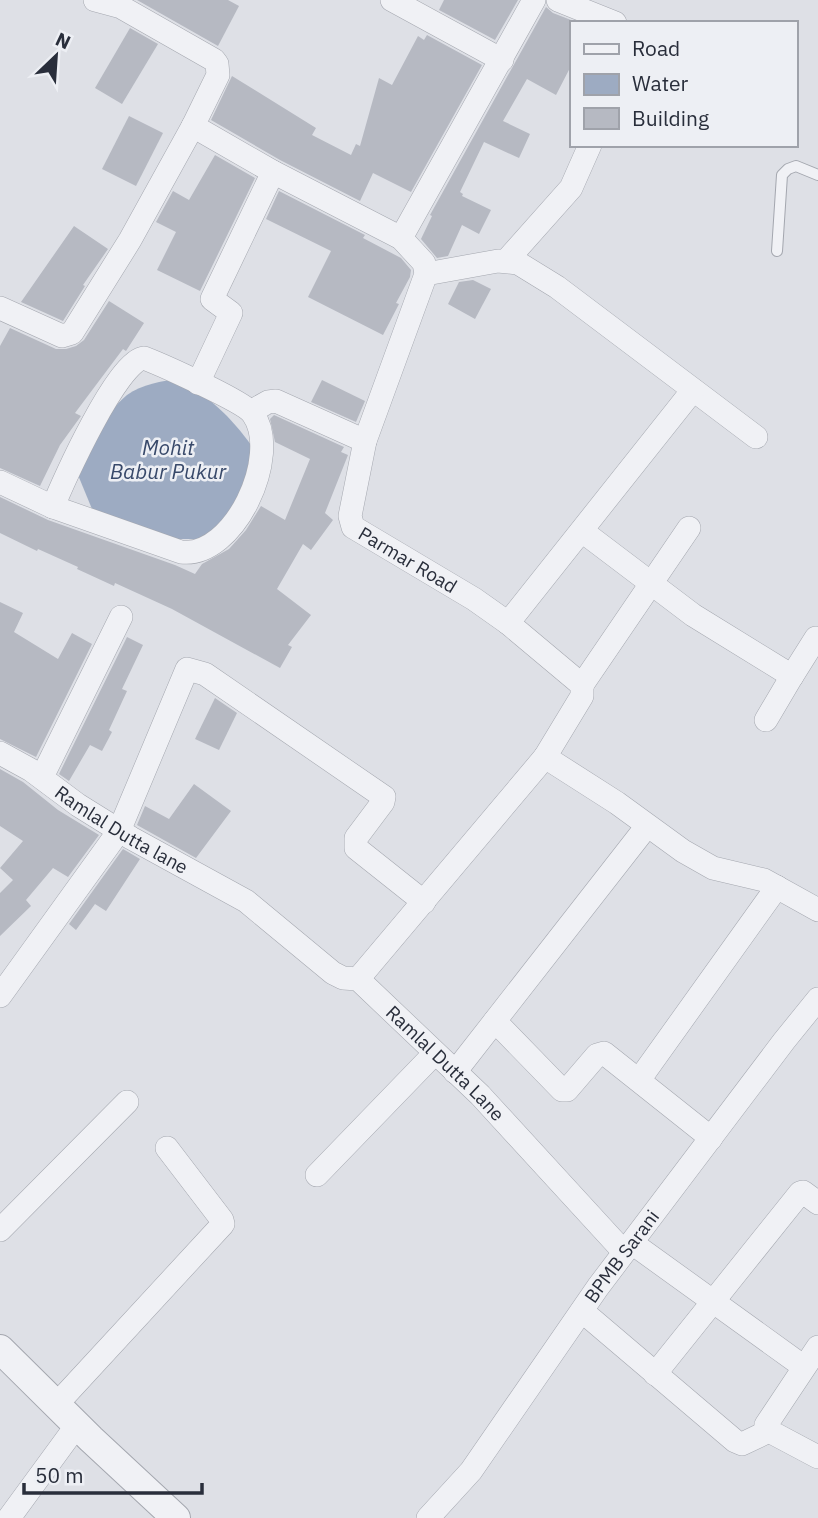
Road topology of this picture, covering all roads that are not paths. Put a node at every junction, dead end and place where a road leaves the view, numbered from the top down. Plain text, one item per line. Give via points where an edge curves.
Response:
1 (95, 0) edge
2 (392, 0) edge
3 (534, 0) edge
4 (558, 0) edge
5 (122, 3) edge
6 (610, 21) edge
7 (502, 60) junction
8 (193, 126) junction
9 (589, 147) edge
10 (273, 172) junction
11 (818, 175) edge
12 (401, 238) junction
13 (777, 251) dead end
14 (507, 260) junction
15 (426, 274) junction
16 (2, 314) edge
17 (198, 383) junction
18 (693, 390) junction
19 (252, 411) junction
20 (755, 437) dead end
21 (365, 441) junction
22 (1, 487) edge
23 (53, 507) junction
24 (690, 528) dead end
25 (582, 531) junction
26 (651, 583) junction
27 (121, 617) dead end
28 (508, 623) junction
29 (817, 637) edge
30 (792, 676) junction
31 (582, 685) junction
32 (766, 720) dead end
33 (0, 753) edge
34 (545, 757) junction
35 (42, 778) junction
36 (647, 825) junction
37 (119, 831) junction
38 (777, 887) junction
39 (246, 901) joint
40 (424, 902) junction
41 (818, 910) edge
42 (358, 979) junction
43 (0, 996) edge
44 (818, 999) edge
45 (495, 1021) junction
46 (435, 1053) junction
47 (456, 1072) junction
48 (639, 1080) junction
49 (127, 1102) dead end
50 (711, 1138) junction
51 (167, 1147) dead end
52 (317, 1175) dead end
53 (818, 1203) edge
54 (0, 1230) edge
55 (628, 1247) junction
56 (714, 1303) junction
57 (582, 1311) junction
58 (818, 1347) edge
59 (0, 1349) edge
60 (804, 1367) junction
61 (655, 1374) junction
62 (57, 1405) junction
63 (77, 1425) junction
64 (769, 1431) junction
65 (818, 1457) edge
66 (436, 1516) edge
67 (9, 1518) edge
68 (176, 1518) edge

1 - 5 street
2 - 7 street
3 - 7 street
4 - 6 street
5 - 8 street via 217,64 218,75
7 - 12 street
8 - 10 street
8 - 16 street via 72,332 62,336
9 - 14 street via 571,188
10 - 12 street
10 - 17 street via 212,299 231,313
11 - 13 lane via 796,166 782,175
12 - 15 street via 424,262
14 - 15 street
14 - 18 street via 556,287
15 - 21 street, Parmar Road
17 - 19 street
17 - 23 street via 144,358 133,362 101,408
18 - 20 street
18 - 25 street
19 - 21 street via 276,401
19 - 23 street via 260,427 261,465 253,491 225,535 199,552 181,552
21 - 28 street, Parmar Road via 350,516 353,527
22 - 23 street
24 - 26 street
25 - 26 street
25 - 28 street
26 - 30 street via 693,615
26 - 31 street
27 - 35 street
28 - 31 street, Parmar Road
29 - 30 street
30 - 32 street
31 - 34 street via 582,696
33 - 35 street, Ramlal Dutta lane
34 - 36 street
34 - 40 street
35 - 37 street, Ramlal Dutta lane
36 - 38 street via 713,868 760,878
36 - 45 street
37 - 39 street, Ramlal Dutta lane
37 - 40 street via 183,675 191,668 384,797 356,838 356,848
37 - 43 street
38 - 41 street
38 - 48 street
39 - 42 street, Ramlal Dutta Lane via 333,973
40 - 42 street
42 - 46 street, Ramlal Dutta Lane
44 - 50 street, BPMB Sarani
45 - 47 street
45 - 48 street via 562,1090 600,1053
46 - 47 street, Ramlal Dutta Lane
46 - 52 street
47 - 55 street, Ramlal Dutta Lane
48 - 50 street
49 - 54 street
50 - 55 street, BPMB Sarani
51 - 62 street via 223,1224
53 - 56 street via 800,1193
55 - 56 street, Ramlal Dutta Lane
55 - 57 street, BPMB Sarani
56 - 60 street, Ramlal Dutta Lane
56 - 61 street
57 - 61 street
57 - 66 street, BPMB Sarani
58 - 60 street
59 - 62 street
60 - 64 street via 766,1425
61 - 64 street via 735,1441 742,1444
62 - 63 street
63 - 67 street
63 - 68 street
64 - 65 street

